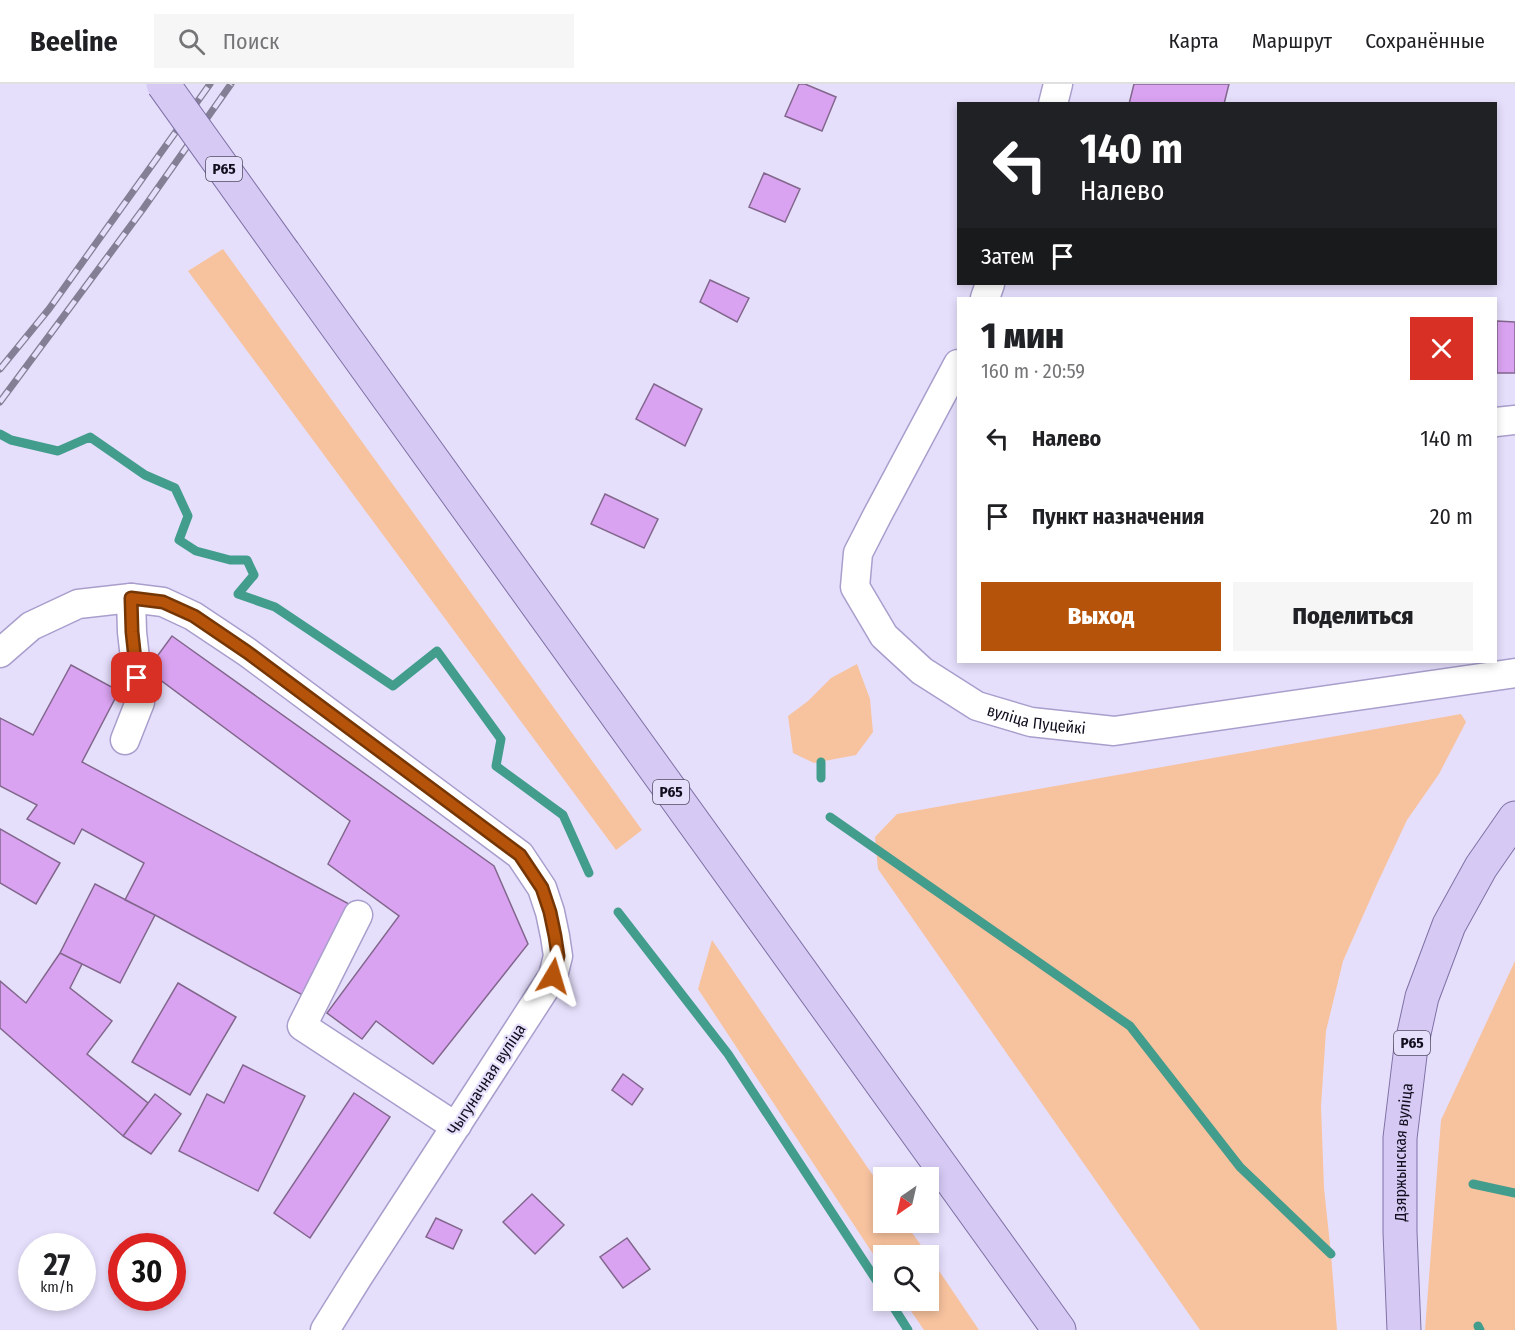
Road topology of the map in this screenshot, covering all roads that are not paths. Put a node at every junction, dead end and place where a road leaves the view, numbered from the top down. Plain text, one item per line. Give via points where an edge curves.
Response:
1 (163, 84) edge
2 (1058, 84) edge
3 (1054, 102) edge
4 (957, 366) edge
5 (1515, 420) edge
6 (1497, 422) edge
7 (131, 598) junction
8 (0, 652) edge
9 (1515, 673) edge
10 (125, 740) dead end
11 (1515, 818) edge
12 (358, 915) dead end
13 (457, 1125) junction
14 (326, 1329) edge
15 (1059, 1330) edge
16 (1404, 1330) edge

1 - 15 main road, Р65, bridge
2 - 3 street
4 - 9 street, вуліца Пуцейкі via 858,554 855,587 884,636 922,671 977,706 1031,722 1114,731
5 - 6 street
7 - 8 street, Чыгуначная вуліца via 78,604 31,626
7 - 10 street via 140,702
7 - 13 street, Чыгуначная вуліца via 163,602 194,616 247,652 520,855 542,888 558,956 553,976
11 - 16 main road, Дзяржынская вуліца / Р65 via 1449,925 1422,997 1411,1047 1400,1138
12 - 13 street via 302,1026
13 - 14 street, Чыгуначная вуліца

